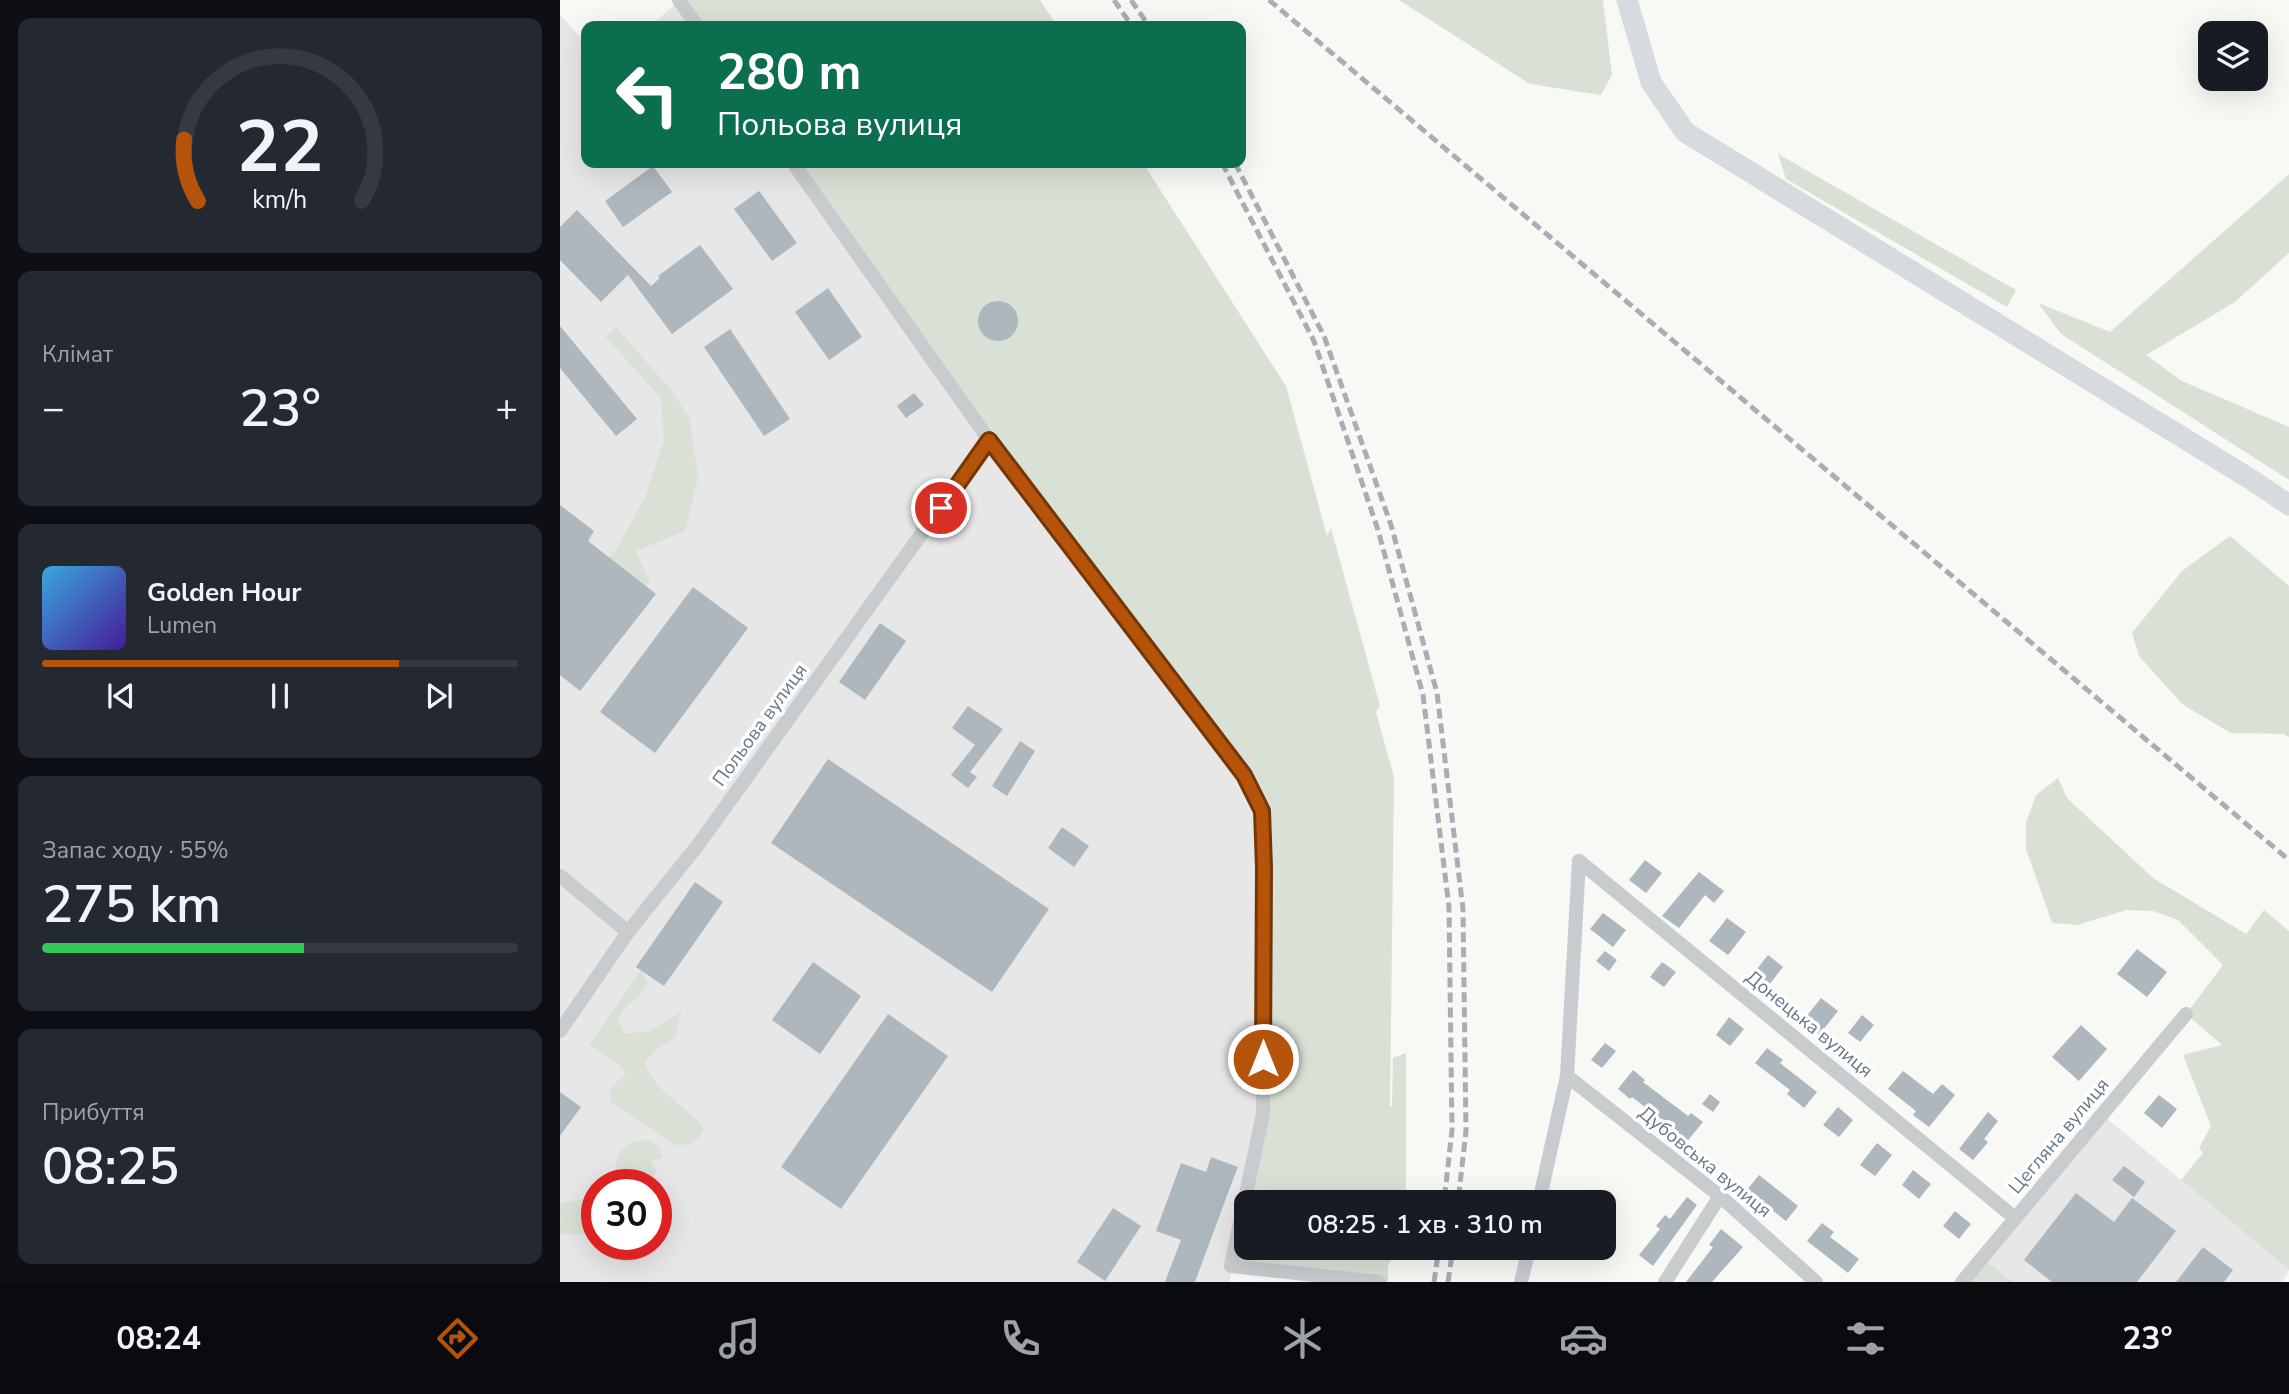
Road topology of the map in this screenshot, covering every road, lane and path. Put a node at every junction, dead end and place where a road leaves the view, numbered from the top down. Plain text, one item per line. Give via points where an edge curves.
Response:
1 (678, 0) edge
2 (1627, 0) edge
3 (693, 21) edge
4 (797, 168) edge
5 (989, 440) junction
6 (2289, 505) edge
7 (560, 876) edge
8 (628, 932) junction
9 (2186, 1014) dead end
10 (560, 1031) edge
11 (1567, 1076) junction
12 (1542, 1190) edge
13 (1720, 1196) junction
14 (2015, 1218) junction
15 (1526, 1260) edge
16 (1379, 1282) edge
17 (1521, 1282) edge
18 (1665, 1282) edge
19 (1816, 1282) edge
20 (1962, 1282) edge

1 - 3 street
2 - 6 main road via 1651,82 1685,132
4 - 5 street
5 - 8 street, Польова вулиця via 698,845
5 - 16 street via 1244,775 1262,811 1263,1113 1231,1266
7 - 8 street
8 - 10 street, Польова вулиця
9 - 14 street, Цегляна вулиця
11 - 12 street
11 - 13 street, Дубовська вулиця
11 - 14 street, Донецька вулиця via 1579,861
13 - 18 street
13 - 19 street, Дубовська вулиця
14 - 20 street, Цегляна вулиця
15 - 17 street

